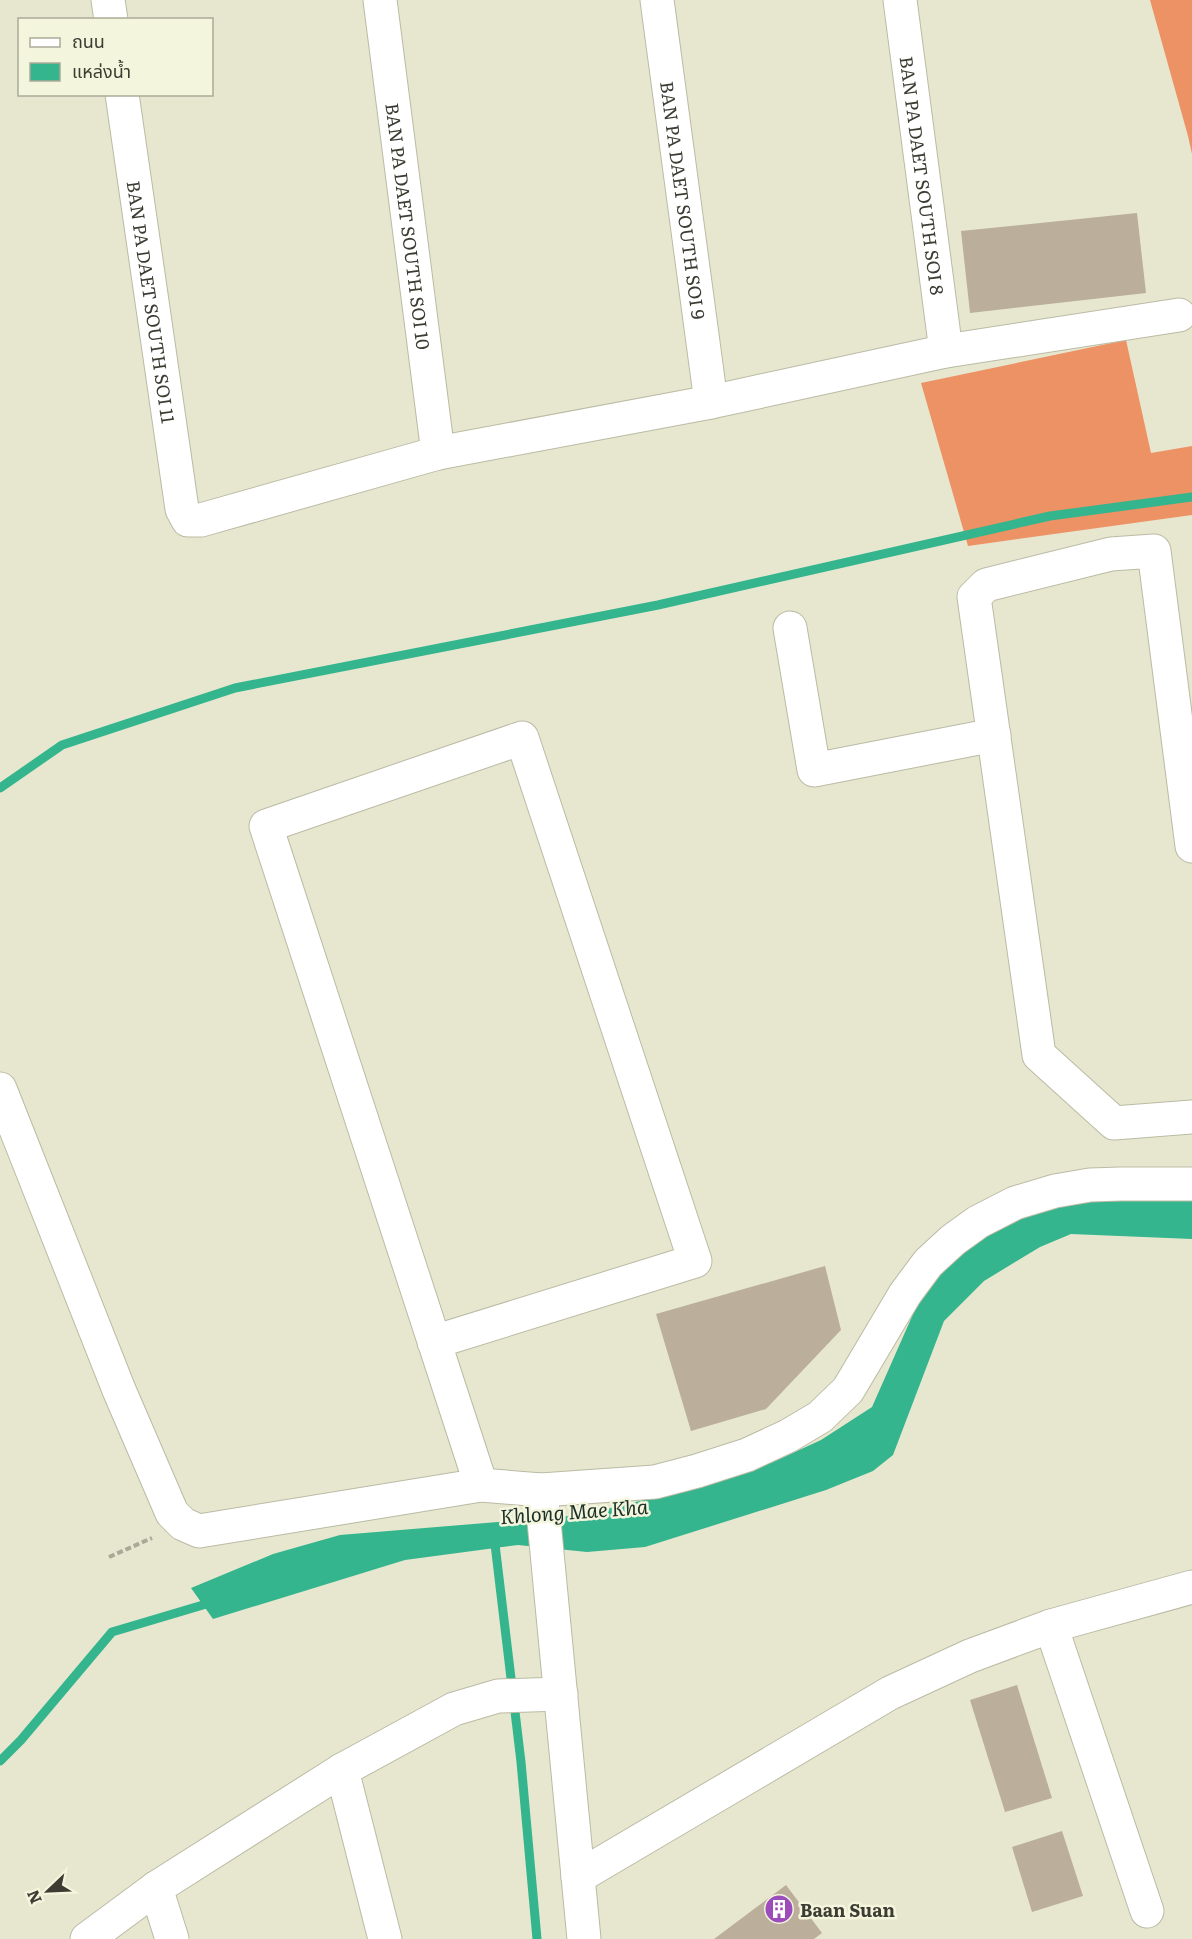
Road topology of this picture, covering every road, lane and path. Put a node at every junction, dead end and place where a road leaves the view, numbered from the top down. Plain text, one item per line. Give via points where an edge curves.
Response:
1 (108, 0) edge
2 (380, 0) edge
3 (657, 0) edge
4 (900, 0) edge
5 (111, 18) edge
6 (122, 96) edge
7 (1179, 315) dead end
8 (946, 351) junction
9 (711, 402) junction
10 (438, 453) junction
11 (790, 628) dead end
12 (994, 735) junction
13 (1192, 846) edge
14 (0, 1089) edge
15 (1192, 1117) edge
16 (1192, 1185) edge
17 (434, 1342) junction
18 (481, 1485) junction
19 (541, 1490) junction
20 (183, 1524) junction
21 (109, 1557) dead end
22 (1192, 1587) edge
23 (1051, 1626) junction
24 (561, 1694) junction
25 (342, 1770) junction
26 (578, 1877) junction
27 (156, 1887) junction
28 (1147, 1911) dead end
29 (87, 1939) edge
30 (172, 1939) edge
31 (385, 1939) edge
32 (584, 1939) edge

1 - 5 street
2 - 10 street, BAN PA DAET SOUTH SOI 10
3 - 9 street, BAN PA DAET SOUTH SOI 9
4 - 8 street, BAN PA DAET SOUTH SOI 8
6 - 10 street, BAN PA DAET SOUTH SOI 11 via 182,509 188,520 201,520
7 - 8 street
8 - 9 street
9 - 10 street
11 - 12 street via 814,770
12 - 13 street via 974,597 986,585 1111,554 1154,551
12 - 15 street via 1040,1055 1114,1123
14 - 20 street via 119,1390 172,1513
16 - 19 street via 1090,1185 1015,1203 978,1222 928,1263 848,1390 820,1417 747,1455 655,1482
17 - 17 street via 266,826 522,738 695,1261
17 - 18 street
18 - 19 street
18 - 20 street via 199,1531
19 - 24 street
20 - 21 path
22 - 23 street
23 - 26 street via 970,1656 890,1693
23 - 28 street
24 - 25 street via 513,1696 454,1709
24 - 26 street
25 - 27 street
25 - 31 street
26 - 32 street
27 - 29 street
27 - 30 street

